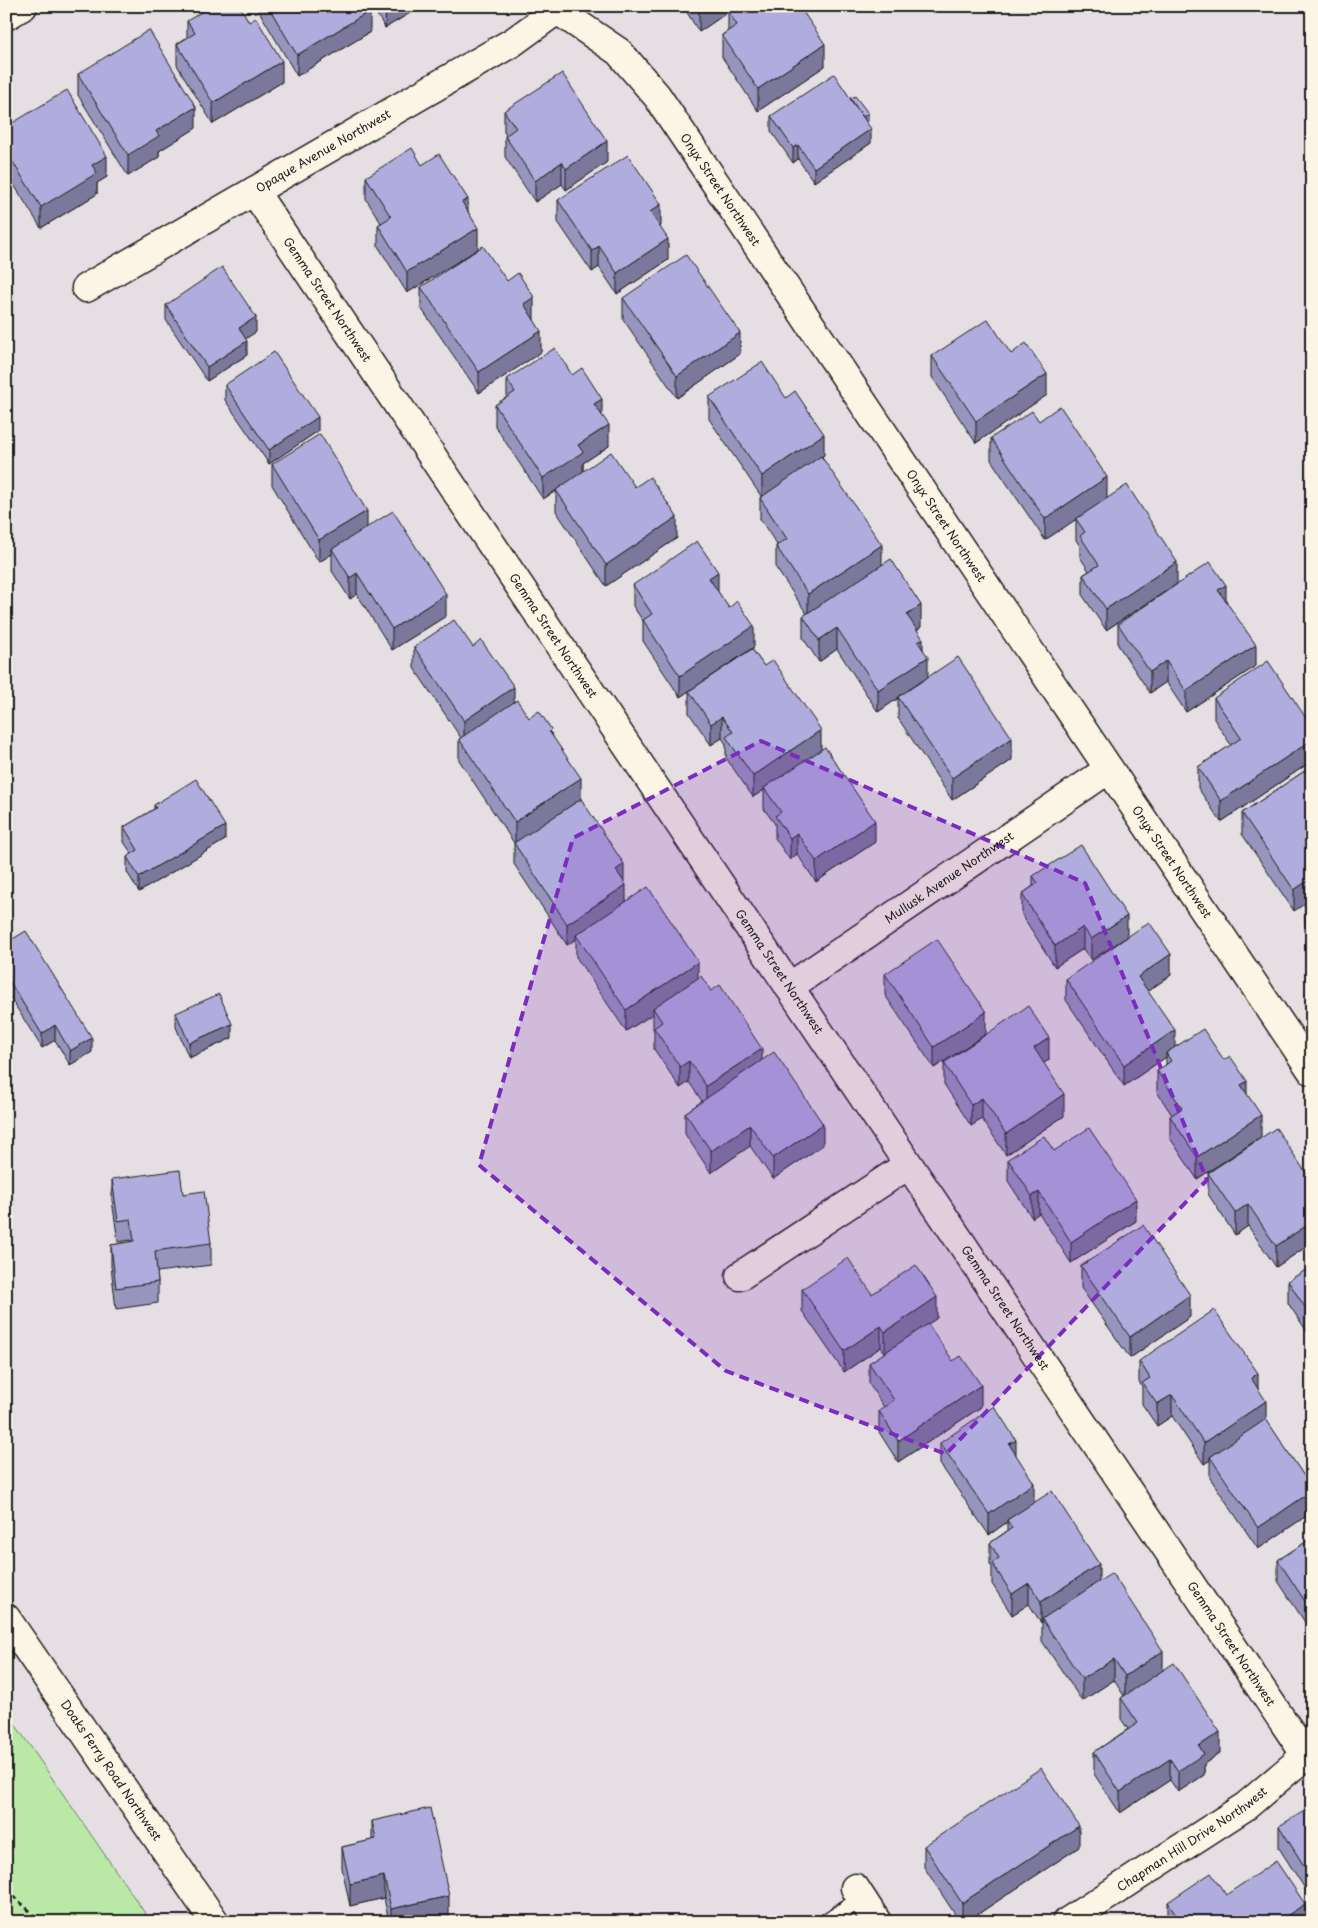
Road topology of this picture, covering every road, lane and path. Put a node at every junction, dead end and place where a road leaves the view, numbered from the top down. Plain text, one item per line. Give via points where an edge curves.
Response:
1 (23, 6) edge
2 (556, 8) edge
3 (6, 16) edge
4 (254, 191) junction
5 (86, 288) dead end
6 (1109, 769) junction
7 (789, 986) junction
8 (1312, 1071) edge
9 (908, 1164) junction
10 (740, 1276) dead end
11 (6, 1618) edge
12 (1308, 1752) edge
13 (6, 1890) edge
14 (859, 1893) joint
15 (39, 1922) edge
16 (215, 1922) edge
17 (827, 1922) edge
18 (877, 1922) edge
19 (1068, 1922) edge

1 - 3 street
2 - 4 street, Opaque Avenue Northwest via 513,42
2 - 6 street, Onyx Street Northwest via 618,52 656,96
4 - 5 street, Opaque Avenue Northwest
4 - 7 street, Gemma Street Northwest
6 - 7 street, Mullusk Avenue Northwest
6 - 8 street, Onyx Street Northwest
7 - 9 street, Gemma Street Northwest
9 - 10 street
9 - 12 street, Gemma Street Northwest
11 - 16 street, Doaks Ferry Road Northwest
12 - 19 street, Chapman Hill Drive Northwest via 1246,1806
13 - 15 path
14 - 17 lane
14 - 18 street

